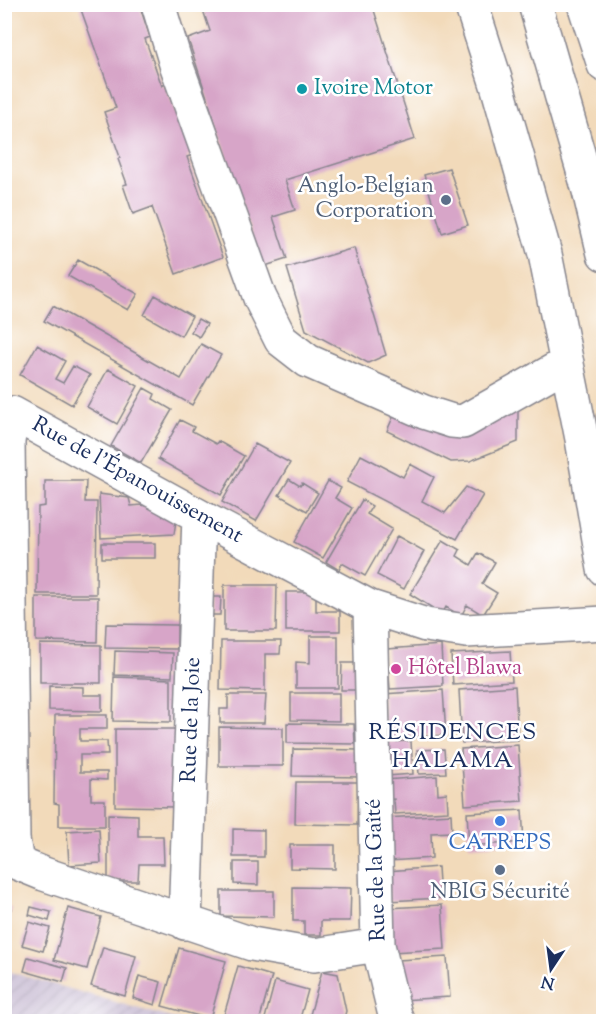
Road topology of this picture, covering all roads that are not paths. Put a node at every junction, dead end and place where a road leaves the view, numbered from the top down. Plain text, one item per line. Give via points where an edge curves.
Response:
1 (158, 4) edge
2 (471, 4) edge
3 (535, 4) edge
4 (584, 4) edge
5 (603, 65) edge
6 (603, 254) edge
7 (567, 363) junction
8 (199, 516) junction
9 (603, 569) edge
10 (370, 607) junction
11 (603, 623) edge
12 (185, 923) junction
13 (378, 945) junction
14 (398, 1022) edge

1 - 7 main road via 260,298 281,340 308,361 424,412 463,422
2 - 7 main road via 544,254
3 - 6 main road via 589,191
4 - 5 main road
7 - 9 main road
8 - 10 main road, Rue de l'Épanouissement
8 - 12 main road, Rue de la Joie
8 - 12 main road, Rue de l'Épanouissement via 12,412 8,442 13,827 17,863
10 - 11 main road, Rue de l'Épanouissement via 426,626 466,631
10 - 13 main road, Rue de la Gaîté
12 - 13 main road, Rue de l'Épanouissement via 252,944 314,954
13 - 14 main road, Rue de la Gaîté

